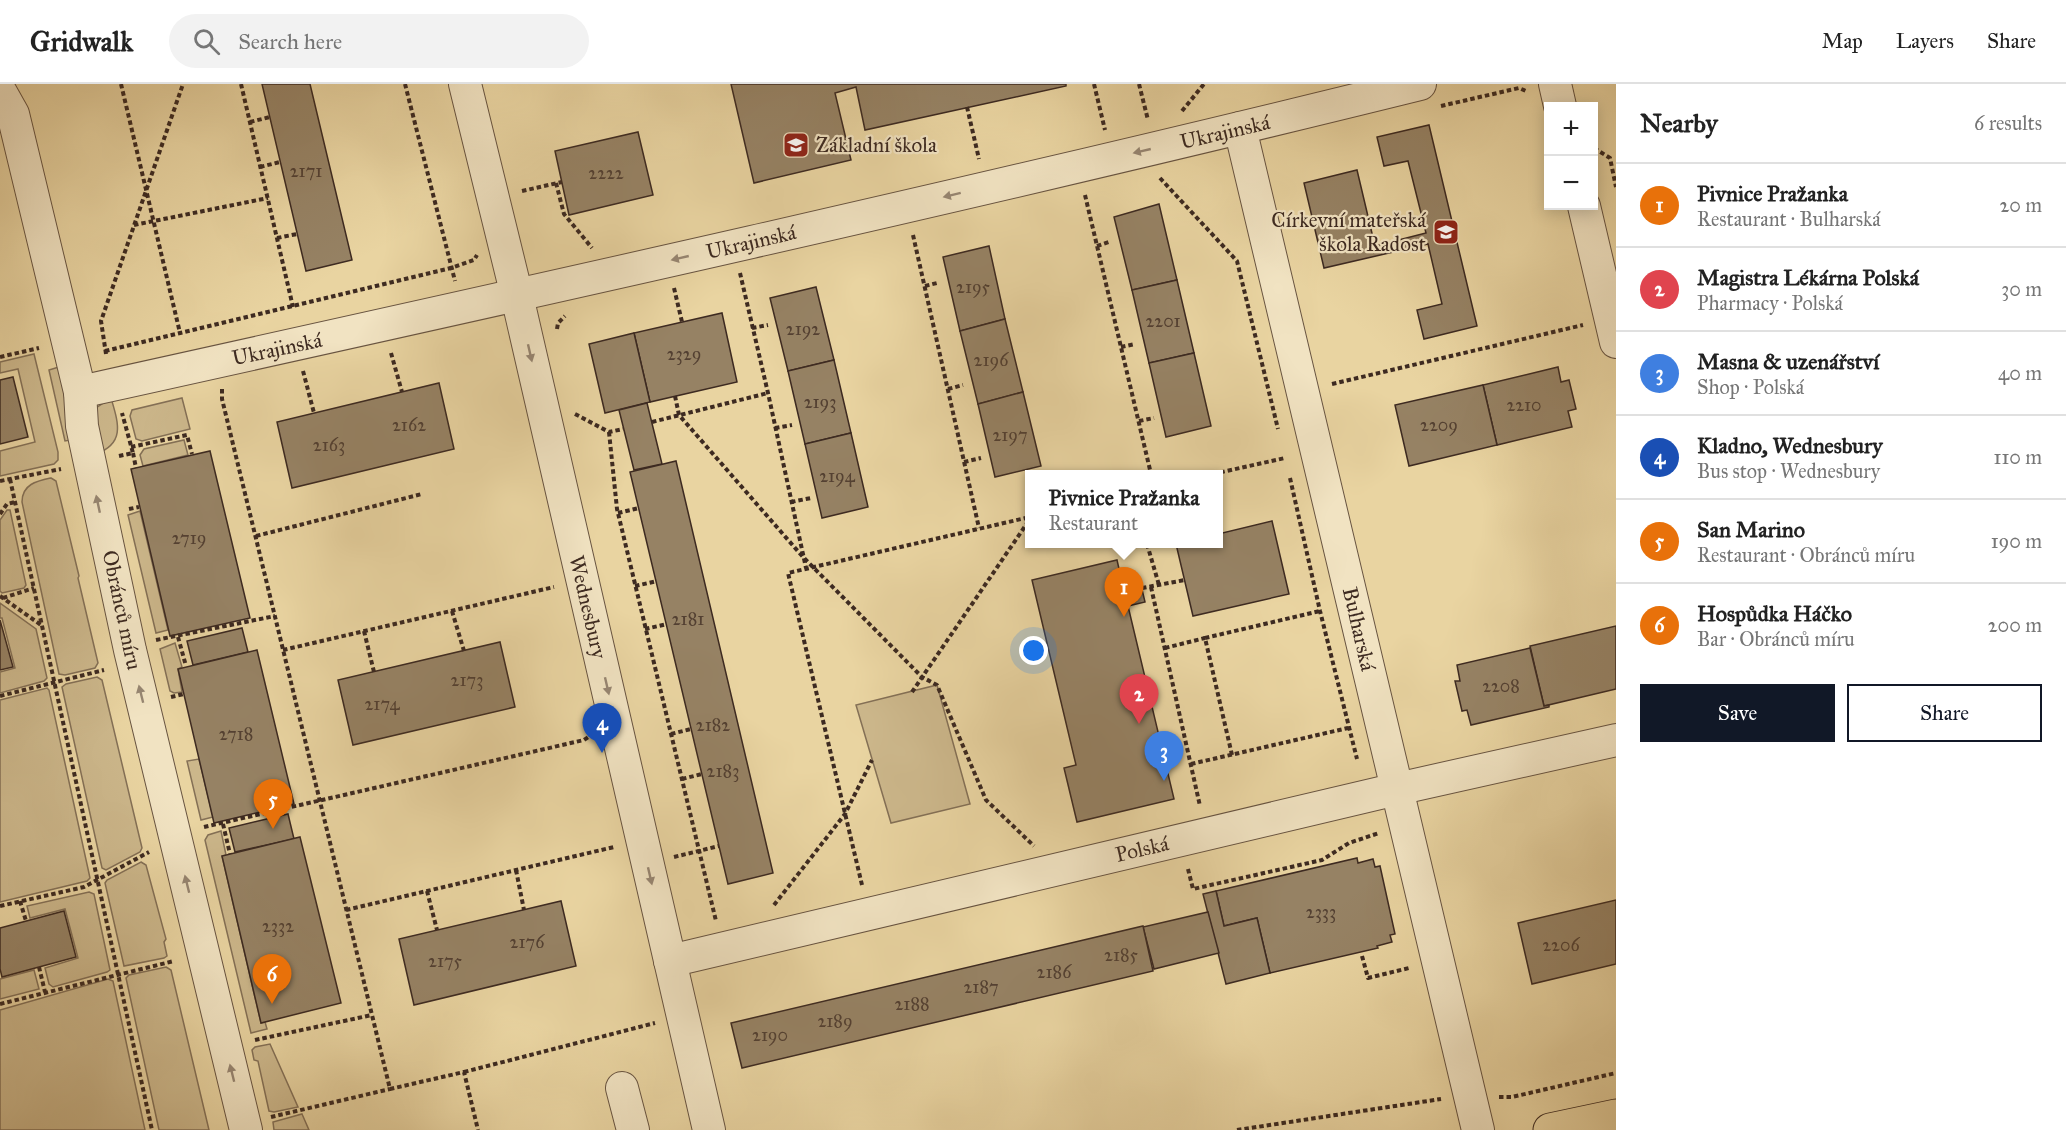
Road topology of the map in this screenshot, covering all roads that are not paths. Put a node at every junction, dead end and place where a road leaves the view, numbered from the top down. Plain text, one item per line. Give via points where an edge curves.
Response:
1 (465, 84) edge
2 (1541, 88) edge
3 (0, 91) edge
4 (1425, 96) edge
5 (1556, 102) edge
6 (1240, 128) junction
7 (1585, 210) edge
8 (517, 296) junction
9 (1616, 342) edge
10 (80, 392) junction
11 (1616, 741) edge
12 (1397, 789) junction
13 (670, 961) junction
14 (622, 1088) dead end
15 (1616, 1116) edge
16 (246, 1130) edge
17 (633, 1130) edge
18 (709, 1130) edge
19 (1478, 1130) edge
20 (1550, 1130) edge

1 - 8 street, Wednesbury
2 - 5 street
3 - 10 street, Obránců míru via 13,114
4 - 6 street, Ukrajinská
6 -> 8 street, Ukrajinská
6 - 12 street, Bulharská
7 - 9 street
8 - 10 street, Ukrajinská
8 -> 13 street, Wednesbury via 636,854
16 -> 10 street, Obránců míru via 130,650 82,426
11 - 12 street, Polská
12 - 13 street, Polská
12 - 19 street, Bulharská
13 - 18 street, Wednesbury
14 - 17 street
15 - 20 main road

